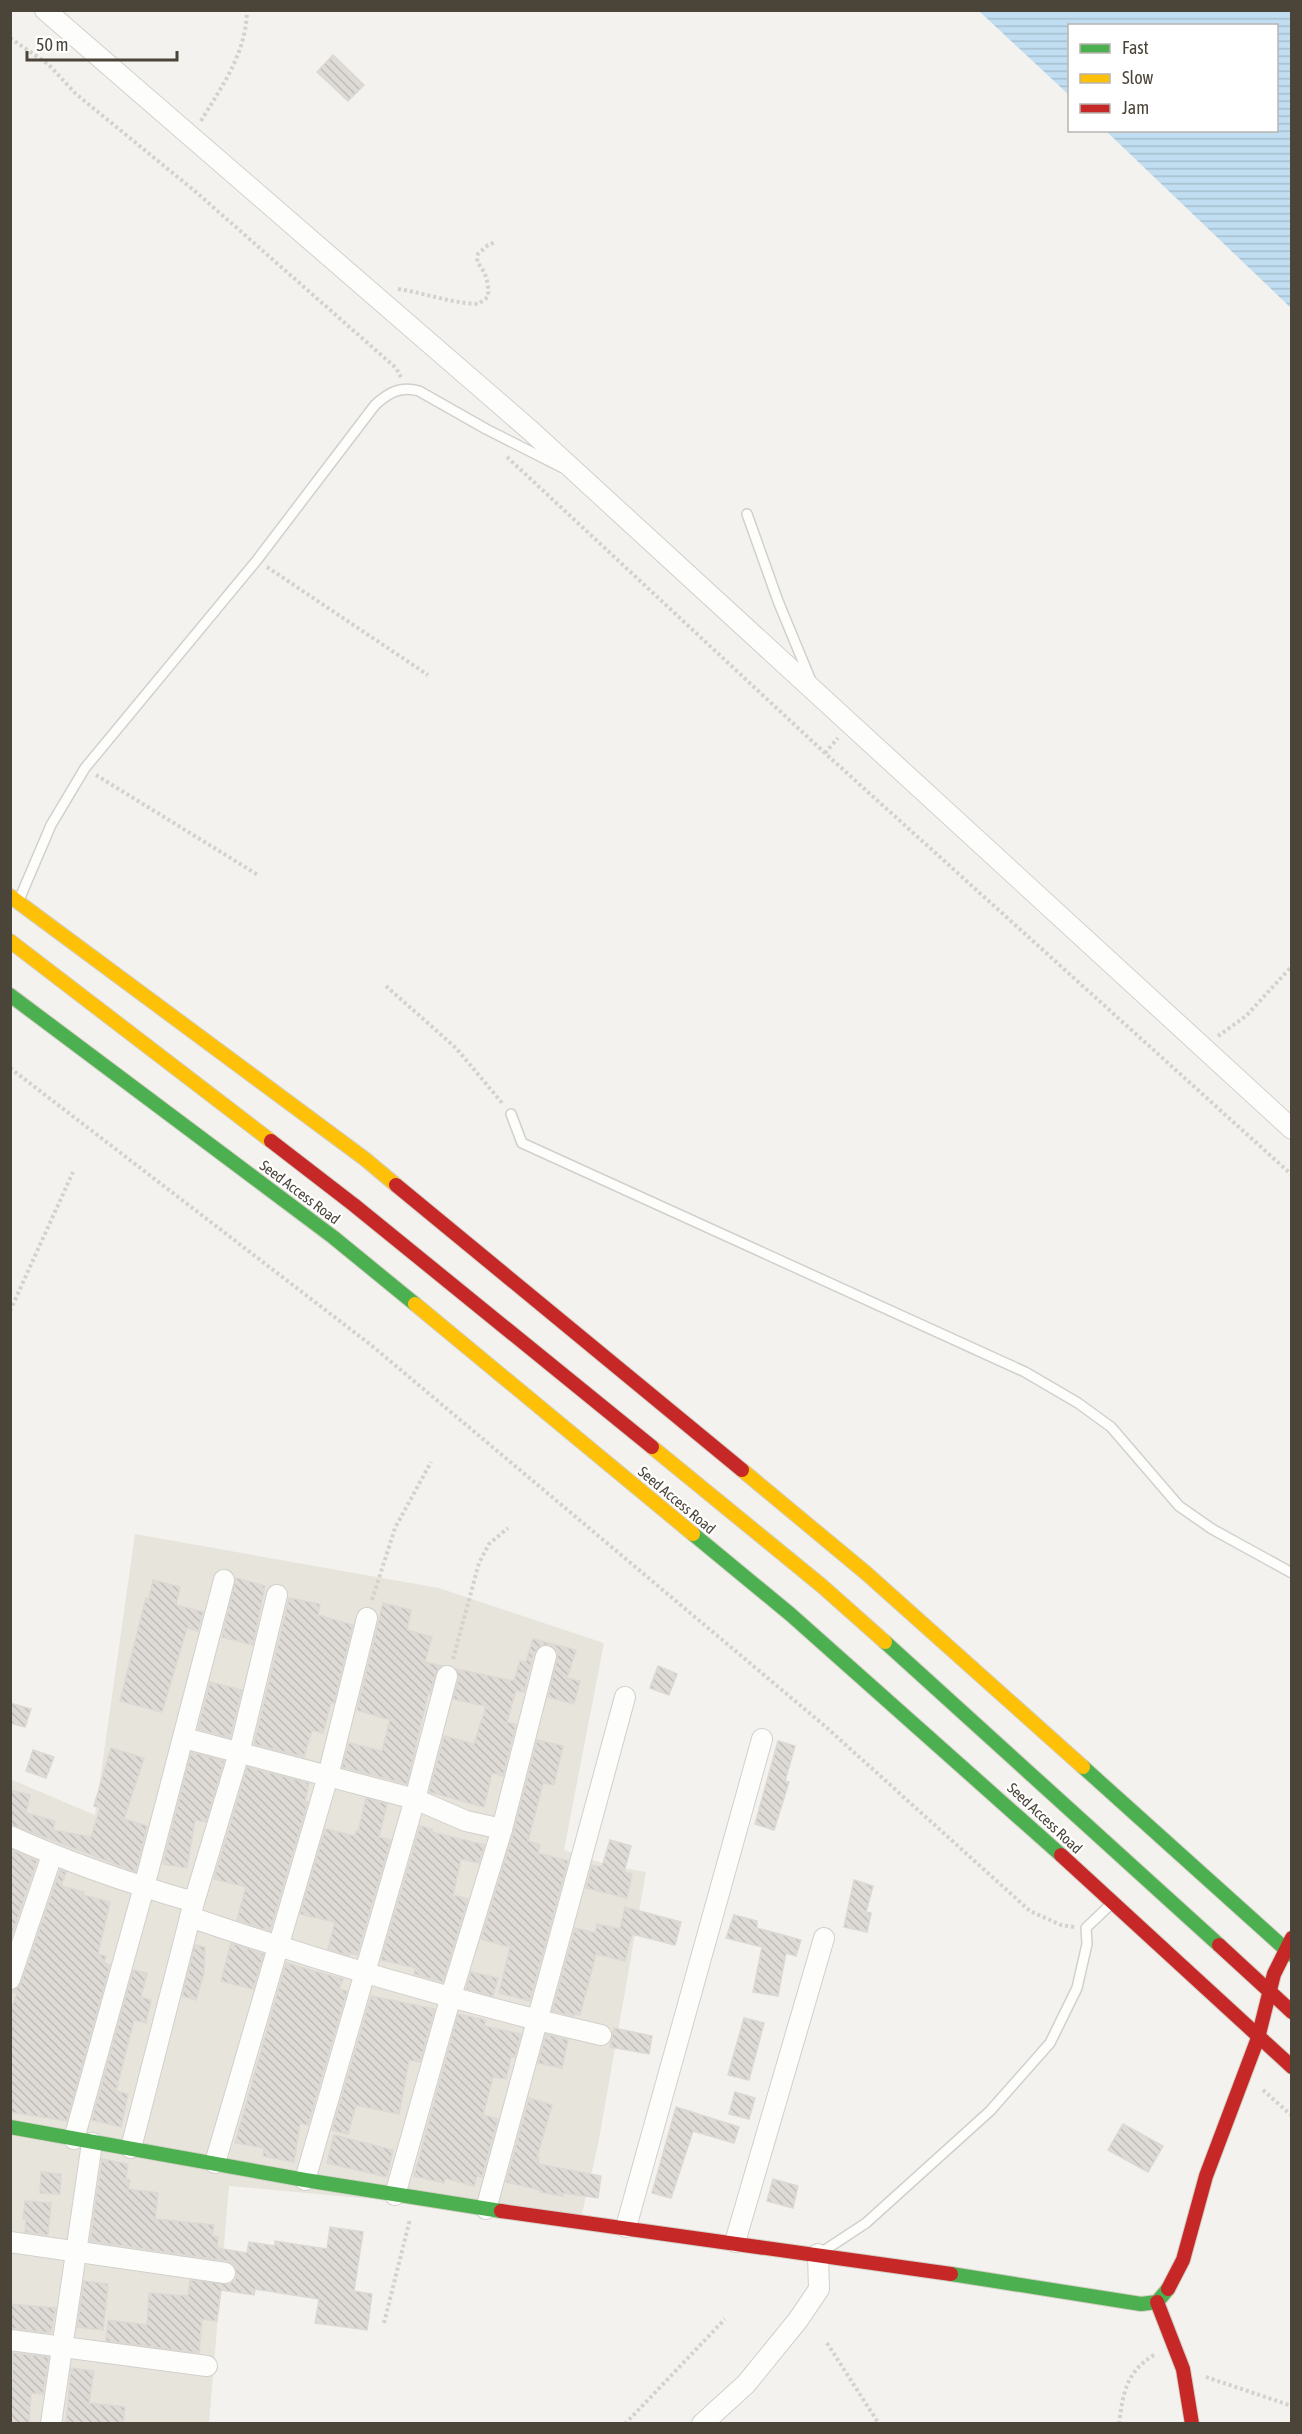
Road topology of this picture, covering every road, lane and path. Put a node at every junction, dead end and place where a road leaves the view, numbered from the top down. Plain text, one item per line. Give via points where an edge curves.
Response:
1 (45, 10) edge
2 (247, 10) edge
3 (10, 38) edge
4 (191, 137) junction
5 (496, 242) dead end
6 (370, 292) junction
7 (408, 388) junction
8 (500, 453) dead end
9 (584, 479) junction
10 (747, 514) dead end
11 (257, 560) junction
12 (428, 675) dead end
13 (816, 692) junction
14 (85, 768) junction
15 (258, 875) dead end
16 (14, 899) edge
17 (10, 942) edge
18 (1292, 966) edge
19 (386, 986) dead end
20 (10, 995) edge
21 (1203, 1047) junction
22 (10, 1068) edge
23 (511, 1114) joint
24 (1292, 1129) edge
25 (73, 1172) dead end
26 (1292, 1175) edge
27 (10, 1311) edge
28 (431, 1462) dead end
29 (508, 1528) dead end
30 (1292, 1573) edge
31 (224, 1580) dead end
32 (277, 1595) dead end
33 (367, 1618) joint
34 (546, 1656) dead end
35 (447, 1676) joint
36 (625, 1697) dead end
37 (184, 1738) junction
38 (762, 1739) dead end
39 (239, 1754) junction
40 (328, 1776) junction
41 (415, 1799) junction
42 (502, 1829) junction
43 (10, 1836) edge
44 (52, 1855) junction
45 (144, 1887) junction
46 (1113, 1903) junction
47 (192, 1910) junction
48 (1086, 1928) junction
49 (824, 1938) dead end
50 (277, 1947) junction
51 (1289, 1947) edge
52 (364, 1973) junction
53 (10, 1979) edge
54 (1269, 1991) junction
55 (451, 1996) junction
56 (1292, 2012) edge
57 (538, 2020) junction
58 (601, 2035) dead end
59 (1259, 2037) junction
60 (1292, 2067) edge
61 (1245, 2074) junction
62 (1292, 2116) edge
63 (10, 2127) edge
64 (83, 2141) junction
65 (131, 2148) junction
66 (215, 2163) junction
67 (305, 2180) junction
68 (395, 2195) junction
69 (416, 2198) junction
70 (486, 2209) junction
71 (626, 2227) junction
72 (10, 2242) edge
73 (735, 2242) junction
74 (75, 2250) junction
75 (818, 2254) junction
76 (225, 2273) dead end
77 (1157, 2302) junction
78 (724, 2319) dead end
79 (384, 2324) dead end
80 (10, 2340) edge
81 (827, 2343) dead end
82 (1174, 2345) junction
83 (62, 2346) junction
84 (207, 2366) dead end
85 (1183, 2369) junction
86 (1292, 2406) edge
87 (51, 2424) edge
88 (625, 2424) edge
89 (702, 2424) edge
90 (879, 2424) edge
91 (1119, 2424) edge
92 (1192, 2424) edge

1 - 4 street
2 - 4 path via 247,32 237,61
3 - 7 path via 48,64 76,94 196,192 396,368
4 - 6 street
5 - 6 path via 478,254 477,262 489,286 488,297 478,304 406,290 387,288
6 - 9 street
7 - 9 lane
7 - 11 lane via 386,395 375,405
8 - 26 path
9 - 13 street
10 - 13 lane
11 - 12 path
11 - 14 lane
13 - 21 street
14 - 15 path
14 - 16 lane
16 - 51 street via 365,1159 866,1573
17 - 54 street, Seed Access Road via 354,1205 822,1586
18 - 21 path via 1246,1016
19 - 23 path via 456,1048
20 - 46 street, Seed Access Road via 342,1245 790,1614
21 - 24 street
22 - 48 path via 371,1345 826,1727 1030,1911 1061,1925
23 - 30 lane via 522,1143 1034,1377 1112,1427 1179,1506
25 - 27 path
28 - 33 path via 395,1528
29 - 35 path via 489,1544 479,1563
31 - 37 street
32 - 39 street
33 - 40 street
34 - 42 street
35 - 41 street
36 - 57 street
37 - 39 street
37 - 45 street
38 - 71 street
39 - 40 street
39 - 47 street
40 - 41 street
40 - 50 street
41 - 42 street via 466,1821
41 - 52 street
42 - 55 street
43 - 44 street
44 - 45 street
44 - 53 street
45 - 47 street
45 - 64 street
46 - 48 lane
46 - 59 street, Seed Access Road
47 - 50 street
47 - 65 street
48 - 75 lane via 1087,1944 1077,1988 1050,2043 990,2111 866,2223
49 - 73 street
50 - 52 street
50 - 66 street
51 - 54 street
52 - 55 street
52 - 67 street
54 - 56 street, Seed Access Road
54 - 59 street
55 - 57 street
55 - 68 street
57 - 58 street
57 - 70 street
59 - 60 street, Seed Access Road
59 - 61 street
61 - 62 path
61 - 77 street via 1205,2178 1174,2282
63 - 64 street
64 - 65 street
64 - 74 street
65 - 66 street
66 - 67 street
67 - 68 street
68 - 69 street
69 - 70 street
69 - 79 path
70 - 71 street
71 - 73 street
72 - 74 street
73 - 75 street
74 - 76 street
74 - 83 street
75 - 77 street via 1113,2301
75 - 89 street via 819,2289 798,2320 746,2384
77 - 82 street
78 - 88 path
80 - 83 street
81 - 90 path
82 - 85 street
82 - 91 path via 1136,2369 1128,2381
83 - 84 street
83 - 87 street
85 - 86 path
85 - 92 street

